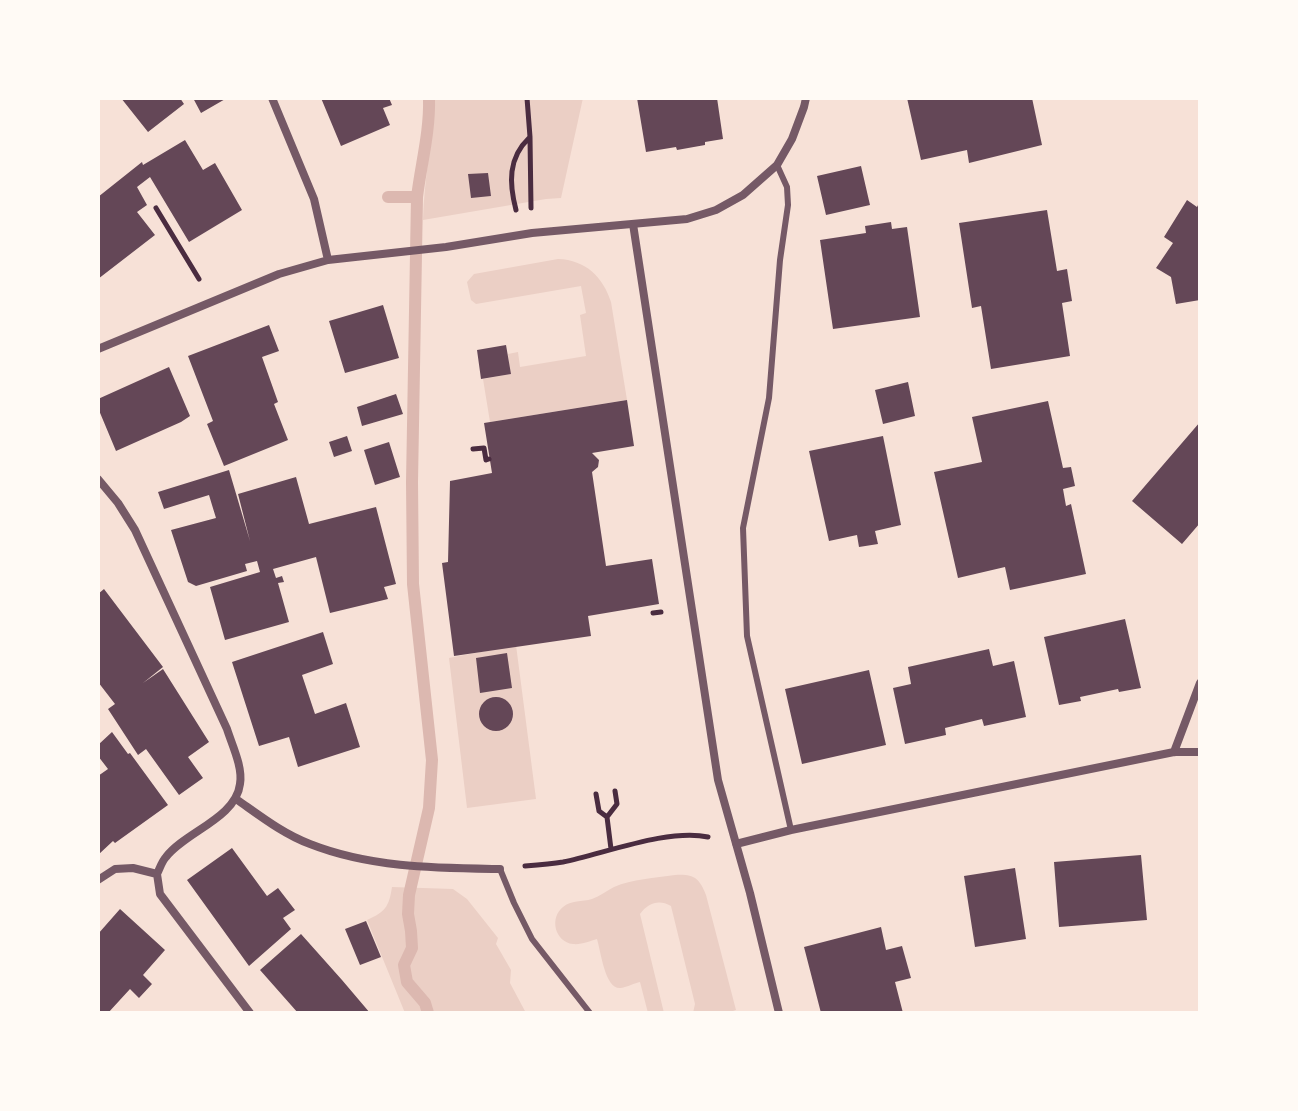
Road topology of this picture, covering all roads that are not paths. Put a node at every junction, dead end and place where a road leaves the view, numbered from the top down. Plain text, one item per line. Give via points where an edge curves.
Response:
1 (272, 98) edge
2 (806, 98) edge
3 (777, 165) junction
4 (633, 224) junction
5 (328, 260) junction
6 (98, 349) edge
7 (98, 479) edge
8 (1200, 683) edge
9 (1174, 752) junction
10 (1200, 752) edge
11 (236, 799) junction
12 (791, 830) junction
13 (736, 844) junction
14 (500, 869) joint
15 (157, 874) junction
16 (98, 880) edge
17 (250, 1013) edge
18 (590, 1013) edge
19 (779, 1013) edge

1 - 5 street via 314,199
2 - 3 street
3 - 4 street via 716,210 687,219
3 - 12 lane via 788,205 769,398 743,528 747,636
4 - 5 street
4 - 13 street via 718,780
5 - 6 street via 279,274
7 - 11 street via 135,530 227,729 241,782
8 - 9 street
9 - 10 street
9 - 12 street
11 - 14 street via 308,843 353,858 392,865
11 - 15 street via 165,857
12 - 13 street
13 - 19 street
14 - 18 lane via 532,939
15 - 16 street via 115,869
15 - 17 street via 160,894

